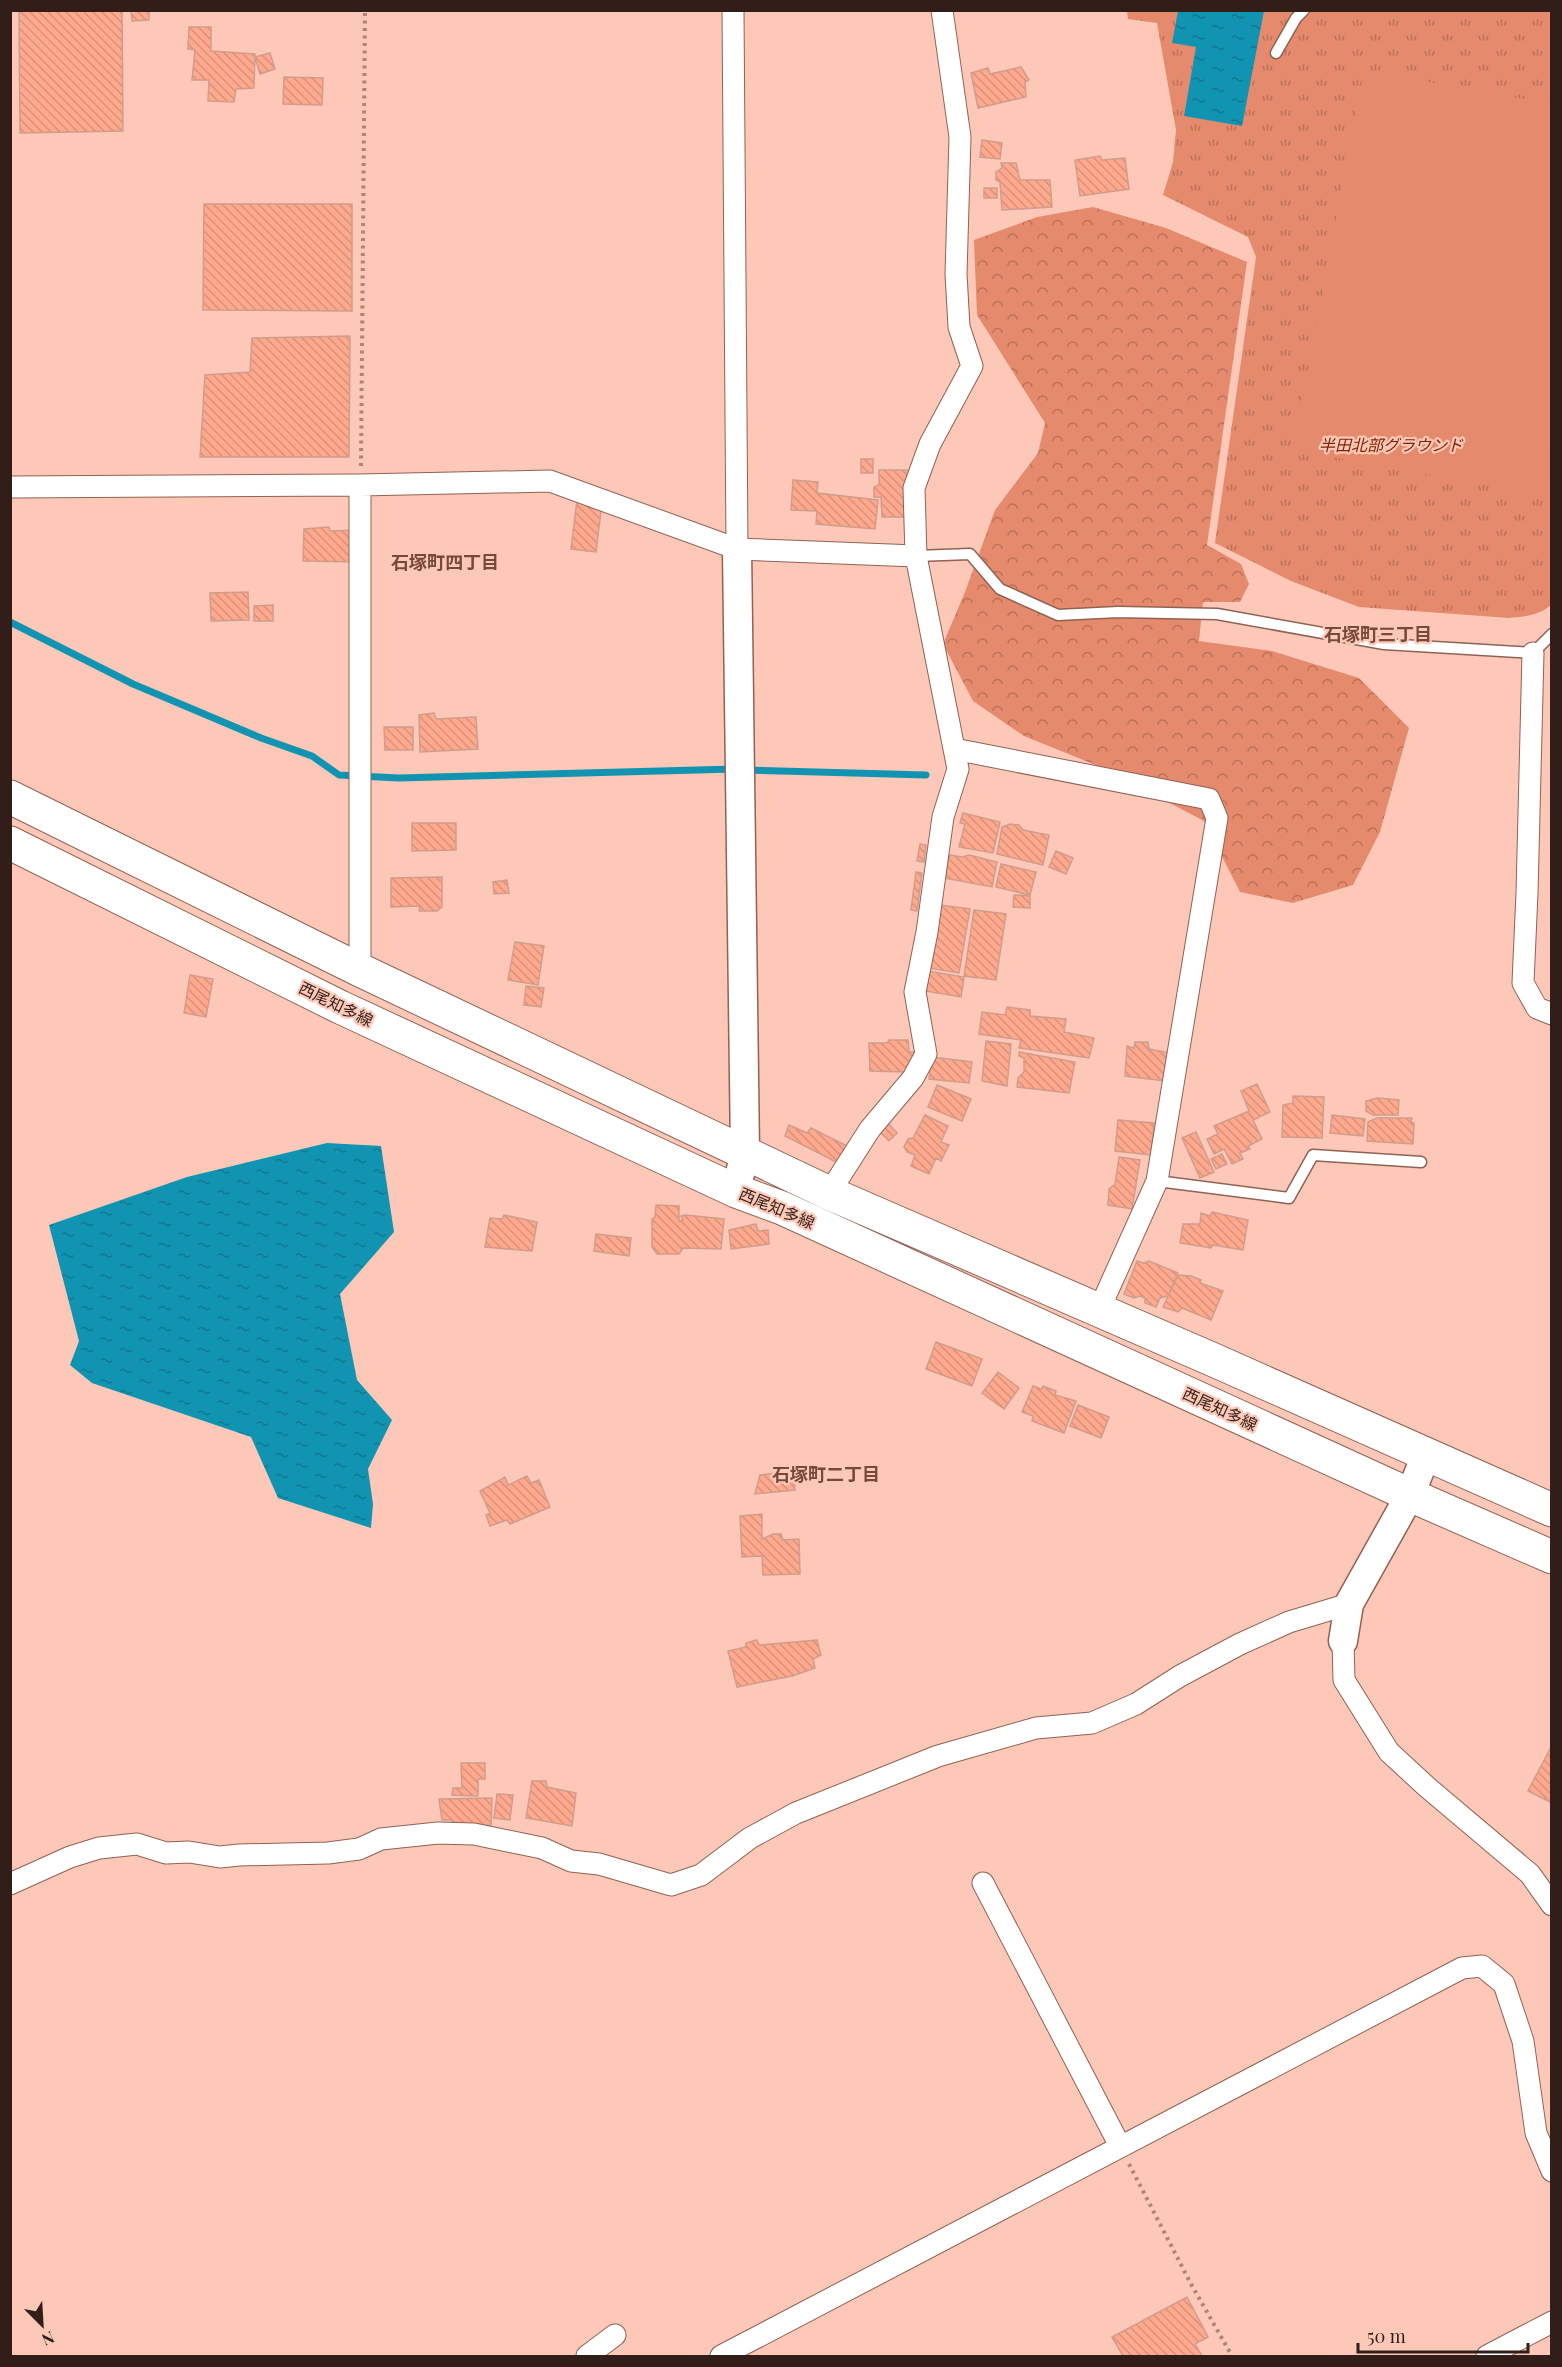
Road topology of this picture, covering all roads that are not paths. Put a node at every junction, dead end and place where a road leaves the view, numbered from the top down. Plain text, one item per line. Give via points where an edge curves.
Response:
1 (733, 10) edge
2 (942, 10) edge
3 (1304, 10) edge
4 (1276, 53) dead end
5 (360, 485) junction
6 (10, 487) edge
7 (737, 549) junction
8 (916, 556) junction
9 (1551, 634) edge
10 (1533, 653) junction
11 (954, 749) junction
12 (10, 797) edge
13 (10, 843) edge
14 (360, 970) junction
15 (1551, 1014) edge
16 (745, 1152) junction
17 (1421, 1162) dead end
18 (1157, 1181) junction
19 (736, 1191) junction
20 (829, 1193) junction
21 (1099, 1310) junction
22 (1426, 1455) junction
23 (1410, 1495) junction
24 (1551, 1510) edge
25 (1551, 1557) edge
26 (1349, 1604) junction
27 (1343, 1641) joint
28 (983, 1883) dead end
29 (10, 1884) edge
30 (1551, 1905) edge
31 (1120, 2146) junction
32 (1551, 2171) edge
33 (1551, 2322) edge
34 (615, 2336) dead end
35 (586, 2356) edge
36 (721, 2356) edge
37 (1487, 2356) edge

1 - 7 street
2 - 8 street via 960,137 956,274 959,327 972,366 930,444 914,488
3 - 4 lane
5 - 6 street
5 - 7 street via 550,481
5 - 14 street
7 - 8 street
7 - 16 street
8 - 10 lane via 970,554 1000,589 1058,615 1217,614 1384,644
8 - 11 street
9 - 10 lane
10 - 15 street via 1523,983 1537,1008
11 - 18 street via 1209,799 1217,818
11 - 20 street via 958,769 943,817 915,992 926,1054 913,1077 870,1129
12 - 14 main road, 西尾知多線
13 - 19 main road, 西尾知多線 via 340,1007
14 - 16 main road, 西尾知多線
16 - 19 street
16 - 20 main road, 西尾知多線
17 - 18 lane via 1313,1155 1289,1198
18 - 21 street
19 - 23 main road, 西尾知多線 via 782,1208
20 - 21 main road, 西尾知多線
21 - 22 main road, 西尾知多線
22 - 23 street
22 - 24 main road, 西尾知多線
23 - 25 main road, 西尾知多線
23 - 26 street
26 - 27 street
26 - 29 street via 1289,1622 1240,1644 1136,1704 1092,1723 1036,1728 938,1756 796,1813 750,1838 701,1875 671,1885 474,1833 381,1839 359,1849 328,1853 219,1857 166,1853 137,1844 99,1848
27 - 30 street via 1344,1680 1389,1752 1530,1874
28 - 31 street
31 - 32 street via 1462,1968 1482,1966 1504,1984 1523,2041 1536,2133
31 - 36 street
33 - 37 street
34 - 35 street

